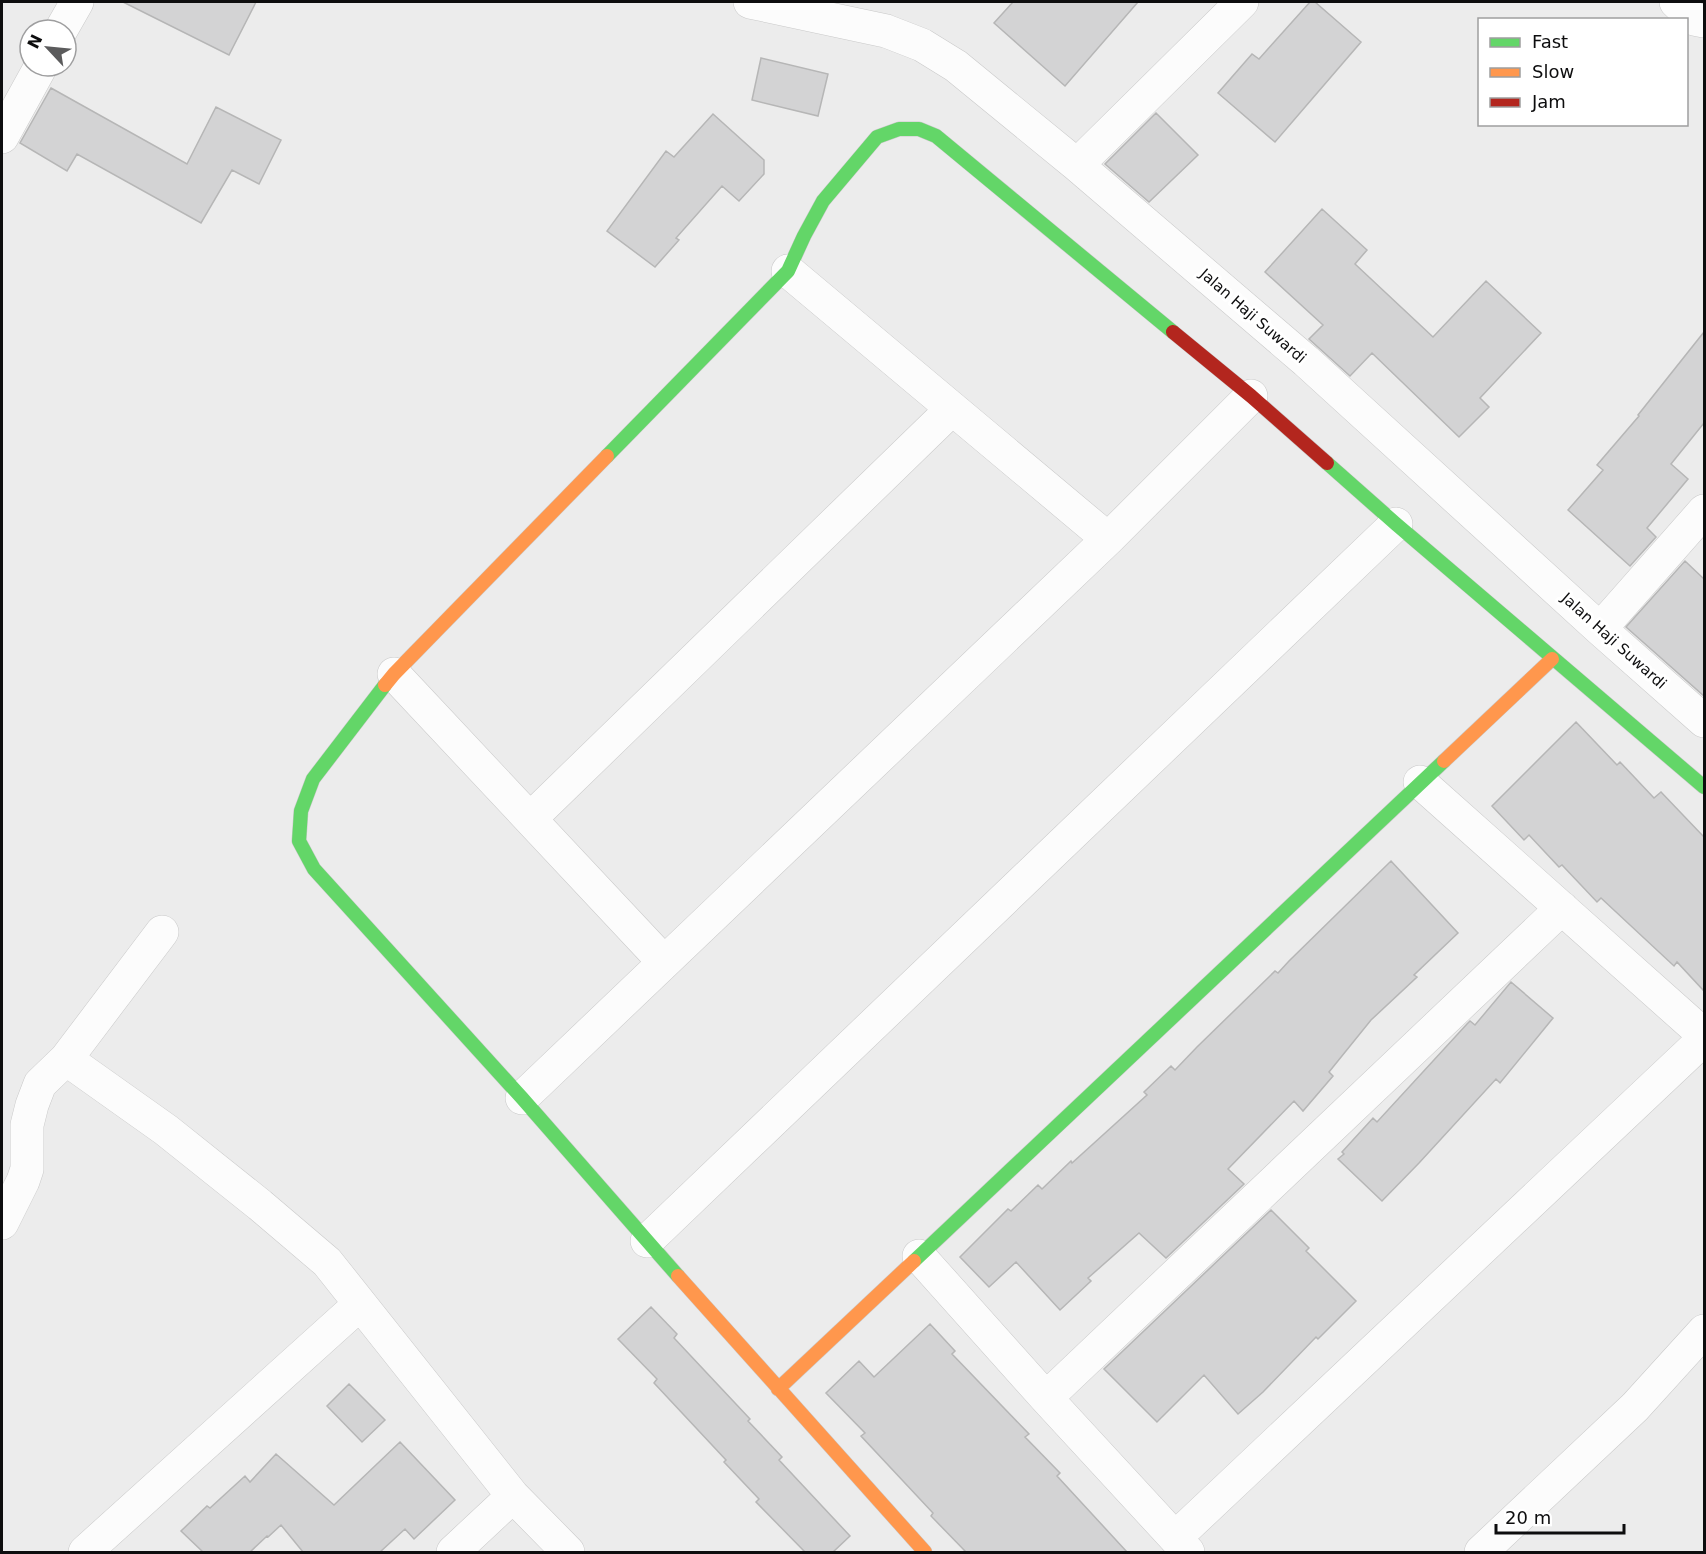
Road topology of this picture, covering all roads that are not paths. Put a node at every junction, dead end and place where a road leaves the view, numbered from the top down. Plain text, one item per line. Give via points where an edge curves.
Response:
1 (77, 2) edge
2 (750, 2) edge
3 (1242, 2) edge
4 (1676, 2) edge
5 (68, 18) edge
6 (1704, 21) edge
7 (34, 78) edge
8 (2, 137) edge
9 (1077, 165) junction
10 (788, 271) junction
11 (1251, 396) junction
12 (952, 409) junction
13 (1704, 511) edge
14 (1396, 524) junction
15 (1108, 539) junction
16 (1600, 629) junction
17 (1552, 659) junction
18 (394, 674) junction
19 (1704, 721) edge
20 (1420, 782) junction
21 (1704, 787) edge
22 (530, 819) junction
23 (1562, 908) junction
24 (162, 932) dead end
25 (664, 962) junction
26 (1704, 1037) edge
27 (66, 1059) junction
28 (522, 1098) junction
29 (2, 1223) edge
30 (647, 1241) junction
31 (919, 1256) junction
32 (360, 1304) junction
33 (1704, 1331) edge
34 (778, 1389) junction
35 (1046, 1398) junction
36 (513, 1496) junction
37 (1181, 1545) edge
38 (85, 1552) edge
39 (453, 1552) edge
40 (568, 1552) edge
41 (925, 1552) edge
42 (1481, 1552) edge

1 - 5 street
2 - 9 street, Jalan Haji Suwardi via 886,31 922,45 957,66
3 - 9 street
4 - 6 street via 1694,19
7 - 8 street
9 - 16 street, Jalan Haji Suwardi via 1306,361
10 - 11 street via 823,201 877,137 899,129 919,129 936,136
10 - 12 street
10 - 18 street
11 - 14 street
11 - 15 street
12 - 15 street
12 - 22 street
13 - 16 street
14 - 17 street
14 - 30 street
15 - 25 street
16 - 19 street, Jalan Haji Suwardi
17 - 20 street
17 - 21 street
18 - 22 street
18 - 28 street via 313,779 301,811 299,842 314,869
20 - 23 street
20 - 31 street
22 - 25 street
23 - 26 street
23 - 35 street
24 - 27 street
25 - 28 street
26 - 37 street
27 - 29 street via 40,1084 27,1125 27,1169
27 - 32 street via 166,1130 260,1205 327,1262
28 - 30 street
30 - 34 street
31 - 34 street
31 - 35 street
32 - 36 street
32 - 38 street
33 - 42 street via 1635,1407
34 - 41 street
35 - 37 street
36 - 39 street
36 - 40 street

